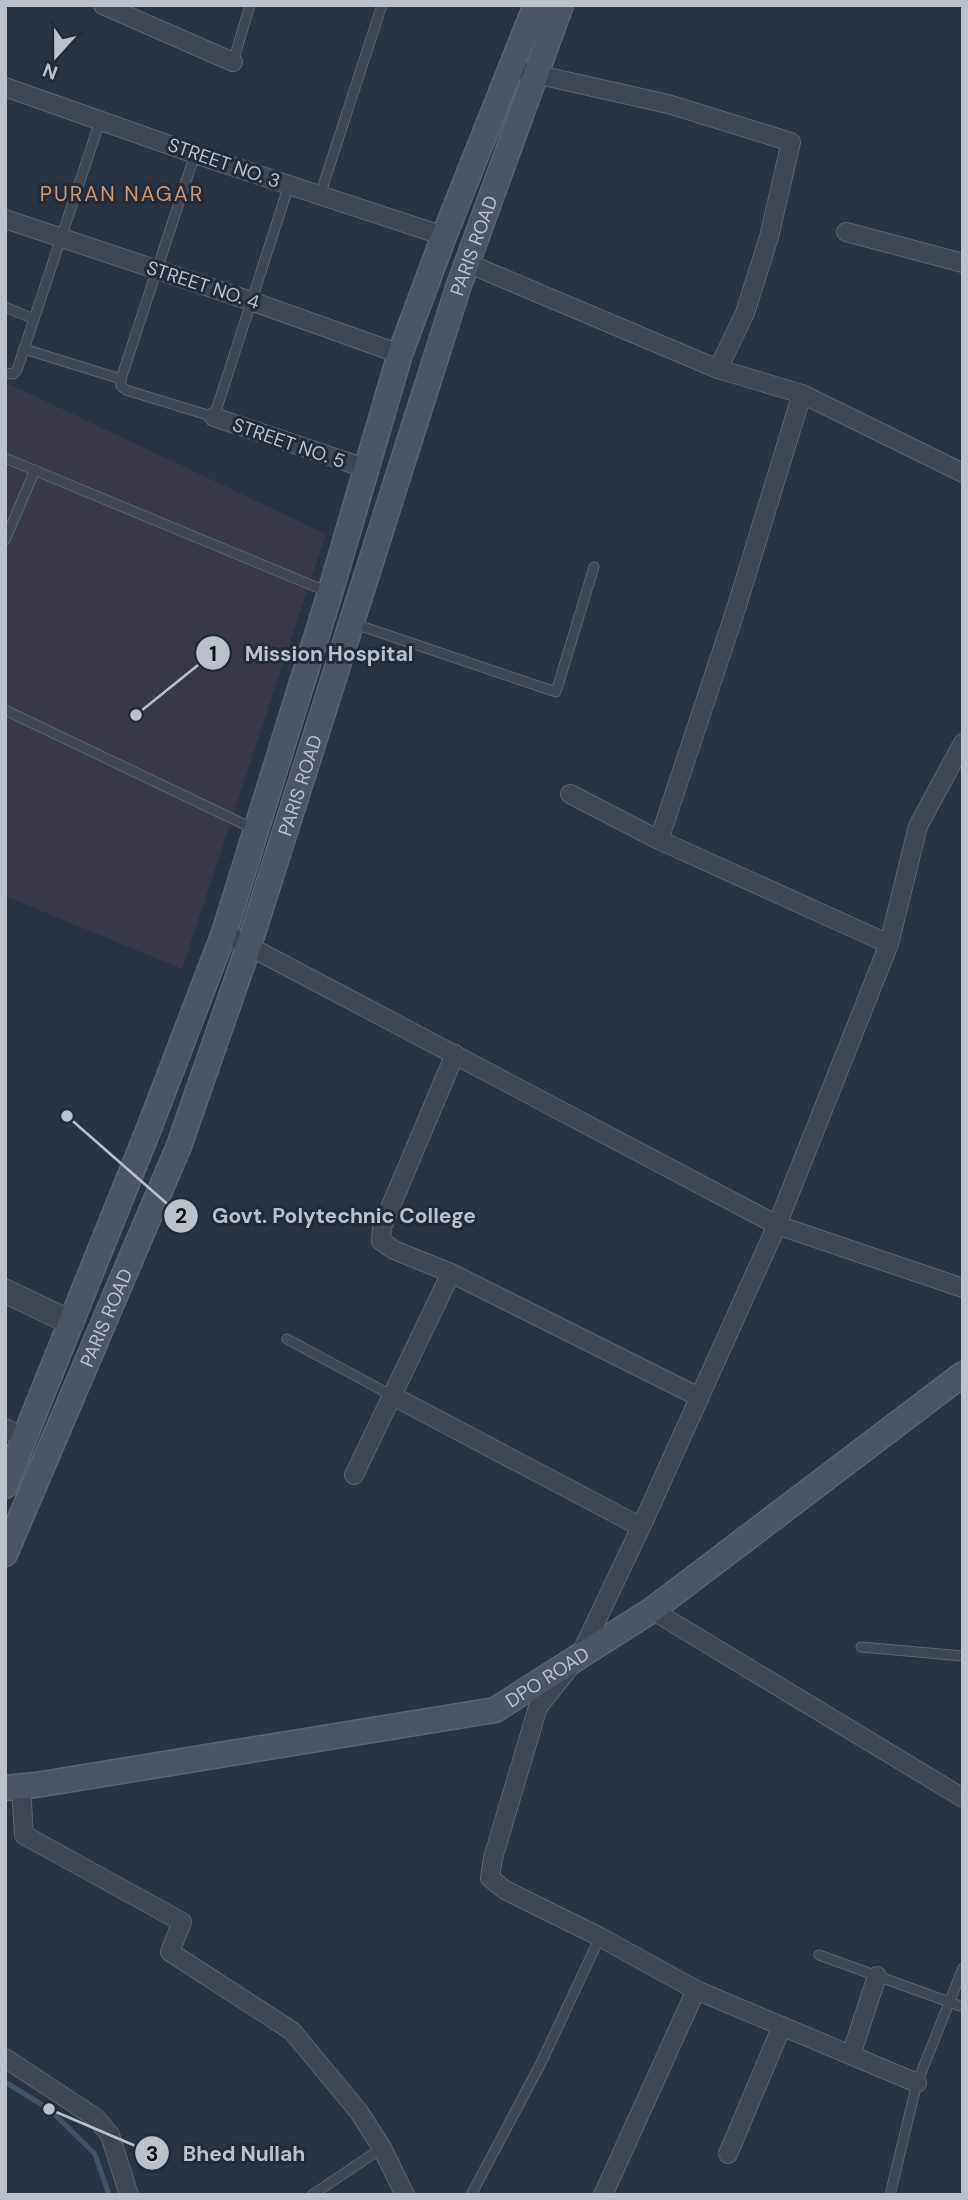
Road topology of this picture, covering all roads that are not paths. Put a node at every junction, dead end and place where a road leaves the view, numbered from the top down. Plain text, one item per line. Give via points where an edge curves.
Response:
1 (250, 5) edge
2 (382, 5) edge
3 (536, 5) edge
4 (562, 5) edge
5 (111, 7) edge
6 (233, 62) joint
7 (511, 67) junction
8 (536, 75) junction
9 (6, 90) edge
10 (100, 121) junction
11 (195, 154) junction
12 (289, 186) junction
13 (320, 195) junction
14 (5, 219) edge
15 (846, 232) dead end
16 (444, 236) junction
17 (61, 238) junction
18 (467, 263) junction
19 (963, 263) edge
20 (158, 271) junction
21 (251, 300) junction
22 (5, 307) edge
23 (34, 319) junction
24 (24, 349) junction
25 (400, 354) junction
26 (718, 369) junction
27 (5, 373) edge
28 (121, 379) junction
29 (802, 394) junction
30 (214, 417) junction
31 (5, 458) edge
32 (365, 468) junction
33 (35, 470) junction
34 (963, 473) edge
35 (5, 540) edge
36 (594, 567) dead end
37 (330, 593) junction
38 (351, 623) junction
39 (5, 710) edge
40 (963, 743) edge
41 (570, 794) dead end
42 (255, 830) junction
43 (659, 840) junction
44 (224, 933) junction
45 (889, 944) junction
46 (249, 945) junction
47 (455, 1054) junction
48 (148, 1131) junction
49 (179, 1146) junction
50 (777, 1224) junction
51 (452, 1273) junction
52 (963, 1287) edge
53 (5, 1291) edge
54 (72, 1323) junction
55 (288, 1339) dead end
56 (963, 1374) edge
57 (391, 1395) junction
58 (699, 1397) junction
59 (16, 1433) edge
60 (354, 1475) dead end
61 (5, 1486) edge
62 (641, 1527) junction
63 (5, 1554) edge
64 (652, 1609) junction
65 (861, 1647) dead end
66 (582, 1653) junction
67 (963, 1656) edge
68 (13, 1787) edge
69 (963, 1798) edge
70 (600, 1937) junction
71 (819, 1955) dead end
72 (963, 1968) edge
73 (877, 1976) junction
74 (696, 1990) junction
75 (948, 2002) junction
76 (963, 2007) edge
77 (782, 2026) junction
78 (851, 2055) junction
79 (5, 2058) edge
80 (917, 2083) junction
81 (382, 2148) junction
82 (728, 2154) dead end
83 (129, 2195) edge
84 (312, 2195) edge
85 (405, 2195) edge
86 (471, 2195) edge
87 (603, 2195) edge
88 (890, 2195) edge

1 - 6 lane
2 - 13 lane
3 - 7 main road, PARIS ROAD
4 - 8 main road, PARIS ROAD
5 - 6 street
7 - 8 street
7 - 16 main road, PARIS ROAD
8 - 18 main road, PARIS ROAD
8 - 26 street via 668,104 791,142 745,313
9 - 10 street, STREET NO. 3
10 - 11 street, STREET NO. 3
10 - 17 lane
11 - 12 street, STREET NO. 3
11 - 20 lane
12 - 13 street, STREET NO. 3
12 - 21 lane
13 - 16 street, STREET NO. 3
14 - 17 street, STREET NO. 4
15 - 19 street
16 - 25 main road, PARIS ROAD
17 - 20 street, STREET NO. 4
17 - 23 lane
18 - 26 street
18 - 38 main road, PARIS ROAD
20 - 21 street, STREET NO. 4
20 - 28 lane
21 - 25 street, STREET NO. 4
21 - 30 lane
22 - 23 lane
23 - 24 lane
24 - 27 lane via 17,370
24 - 28 lane
25 - 32 main road, PARIS ROAD
26 - 29 street
28 - 30 lane via 126,390
29 - 34 street
29 - 43 street
30 - 32 street, STREET NO. 5
31 - 33 lane
32 - 37 main road, PARIS ROAD
33 - 35 lane
33 - 37 lane
36 - 38 lane via 556,692
37 - 42 main road, PARIS ROAD
38 - 46 main road, PARIS ROAD
39 - 42 lane
40 - 45 street via 918,826
41 - 43 street
42 - 44 main road, PARIS ROAD
43 - 45 street
44 - 46 street
44 - 48 main road, PARIS ROAD
45 - 50 street
46 - 47 street
46 - 49 main road, PARIS ROAD
47 - 50 street
47 - 51 street via 381,1234 382,1241 394,1250
48 - 49 main road
48 - 54 main road, PARIS ROAD
49 - 63 main road, PARIS ROAD
50 - 52 street
50 - 58 street
51 - 57 street
51 - 58 street
53 - 54 street
54 - 59 main road, PARIS ROAD
55 - 57 lane
56 - 64 main road, DPO ROAD
57 - 60 street
57 - 62 street
58 - 62 street
59 - 61 main road, PARIS ROAD
62 - 66 street
64 - 66 main road, DPO ROAD
64 - 69 street
65 - 67 lane
66 - 68 main road, DPO ROAD via 495,1710
66 - 70 street via 538,1707 490,1878
68 - 81 street via 24,1835 182,1922 170,1952 292,2031 359,2112
70 - 74 street
70 - 86 lane via 541,2063
71 - 73 lane
72 - 75 lane
73 - 75 lane
73 - 78 street
74 - 77 street
74 - 87 street
75 - 76 lane
75 - 80 lane
77 - 78 street
77 - 82 street
78 - 80 street
79 - 83 street via 96,2118 110,2135
80 - 88 lane
81 - 84 lane
81 - 85 street

